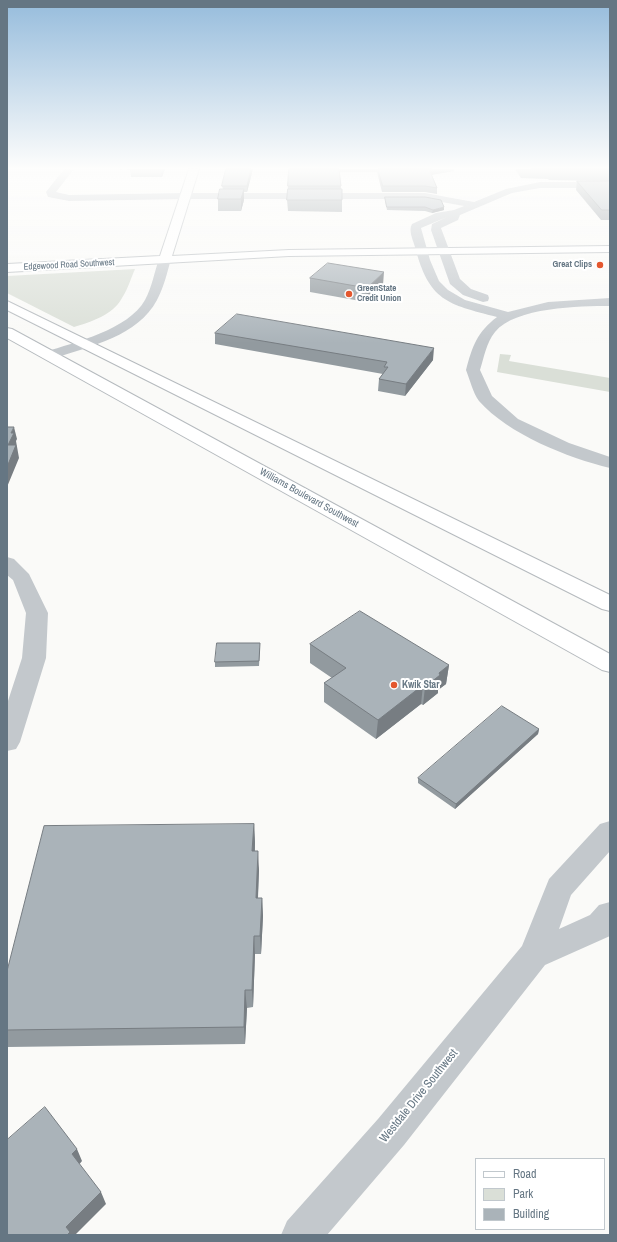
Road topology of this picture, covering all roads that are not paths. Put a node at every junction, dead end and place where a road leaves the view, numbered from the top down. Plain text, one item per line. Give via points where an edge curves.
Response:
1 (175, 227) edge
2 (416, 227) edge
3 (436, 227) edge
4 (610, 240) edge
5 (421, 246) junction
6 (442, 246) junction
7 (610, 249) edge
8 (166, 254) junction
9 (7, 258) edge
10 (7, 268) edge
11 (610, 302) edge
12 (7, 305) edge
13 (530, 311) junction
14 (510, 317) junction
15 (7, 332) edge
16 (84, 343) junction
17 (50, 355) junction
18 (610, 463) edge
19 (7, 563) edge
20 (610, 604) edge
21 (610, 664) edge
22 (7, 742) edge
23 (610, 832) edge
24 (610, 915) edge
25 (534, 955) junction
26 (301, 1235) edge

1 - 8 main road
2 - 5 street
3 - 6 street
4 - 6 main road, Edgewood Road Southwest
5 - 6 main road, Edgewood Road Southwest
5 - 8 main road, Edgewood Road Southwest via 289,253
5 - 14 street via 431,278 445,295
6 - 7 main road, Edgewood Road Southwest
6 - 13 street via 454,281 460,288 478,297
8 - 9 main road, Edgewood Road Southwest
8 - 10 main road, Edgewood Road Southwest
8 - 16 street via 148,305 136,318 115,331
11 - 13 street via 559,304
12 - 16 main road
13 - 14 street
14 - 18 street via 491,328 478,349 473,370 485,398 512,422 563,447
15 - 17 main road, Williams Boulevard Southwest
16 - 17 street
16 - 20 main road
17 - 21 main road, Williams Boulevard Southwest
19 - 22 street via 22,578 37,613 34,658
23 - 25 street, Westdale Drive Southwest via 559,888
24 - 25 street, Westdale Drive Southwest via 601,925
25 - 26 street, Westdale Drive Southwest via 391,1132

